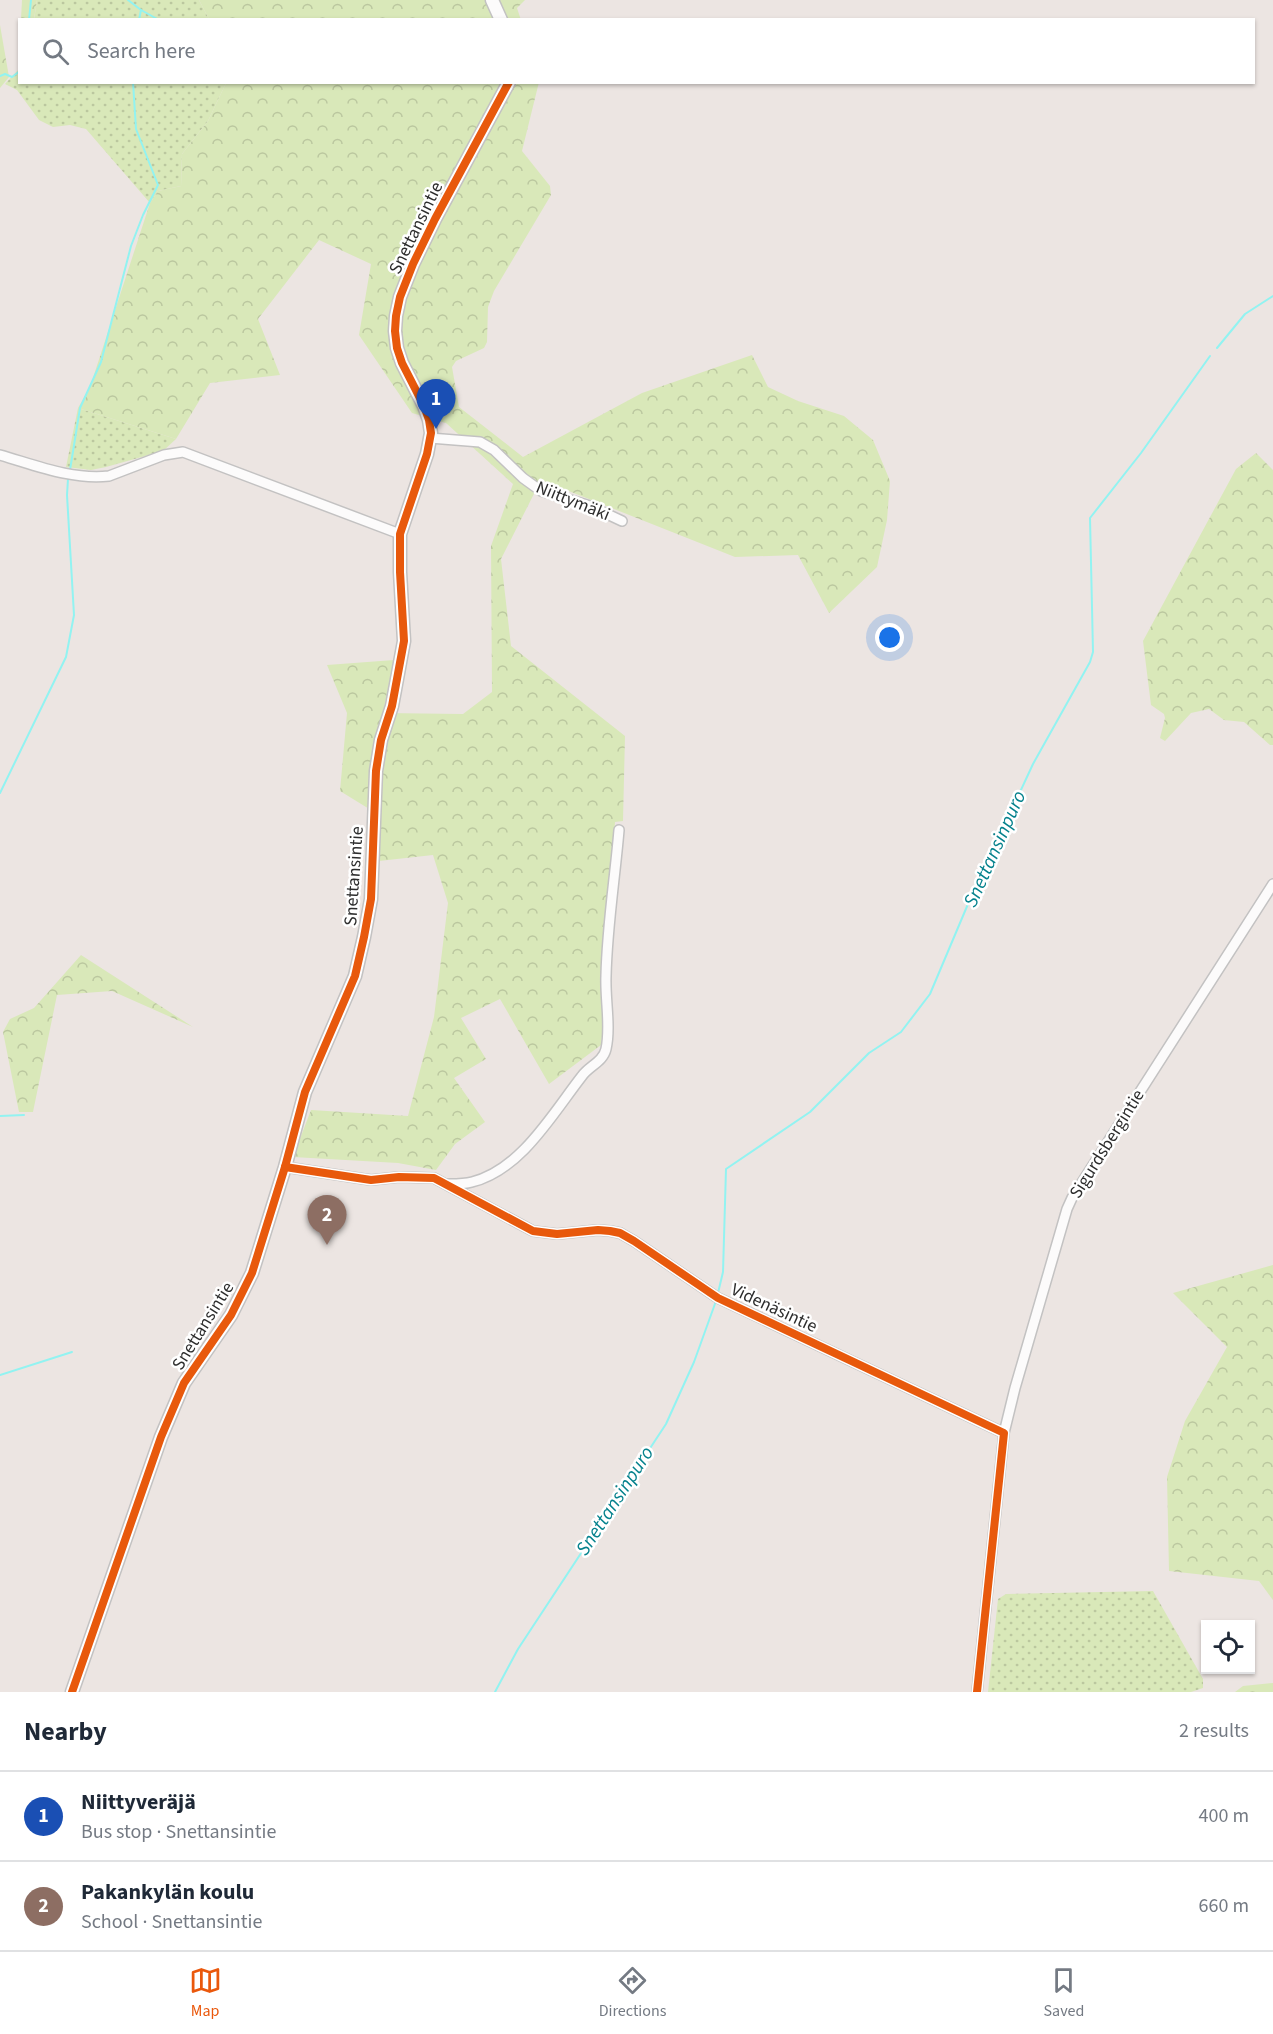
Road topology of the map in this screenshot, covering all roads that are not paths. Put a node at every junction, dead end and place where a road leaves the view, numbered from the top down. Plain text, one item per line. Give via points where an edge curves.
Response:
1 (492, 0) edge
2 (500, 18) edge
3 (508, 84) edge
4 (430, 438) junction
5 (0, 455) edge
6 (622, 521) dead end
7 (400, 534) junction
8 (619, 830) dead end
9 (1273, 884) edge
10 (285, 1167) junction
11 (447, 1185) junction
12 (1004, 1432) junction
13 (72, 1692) edge
14 (977, 1692) edge

1 - 2 street
3 - 4 street, Snettansintie via 435,219 400,297 397,348 429,420
4 - 6 street, Niittymäki via 480,442 541,491
4 - 7 street, Snettansintie
5 - 7 street via 68,474 99,477 183,452
7 - 10 street, Snettansintie via 404,641 376,771 371,899 355,976 304,1092
8 - 11 street via 606,975 605,1053 585,1071 529,1145 514,1158 471,1183
9 - 12 street, Sigurdsbergintie via 1072,1197
10 - 11 street, Videnäsintie via 371,1180 434,1178
10 - 13 street, Snettansintie via 242,1297 184,1383 160,1437
11 - 12 street, Videnäsintie via 533,1231 620,1233 718,1298
12 - 14 street

